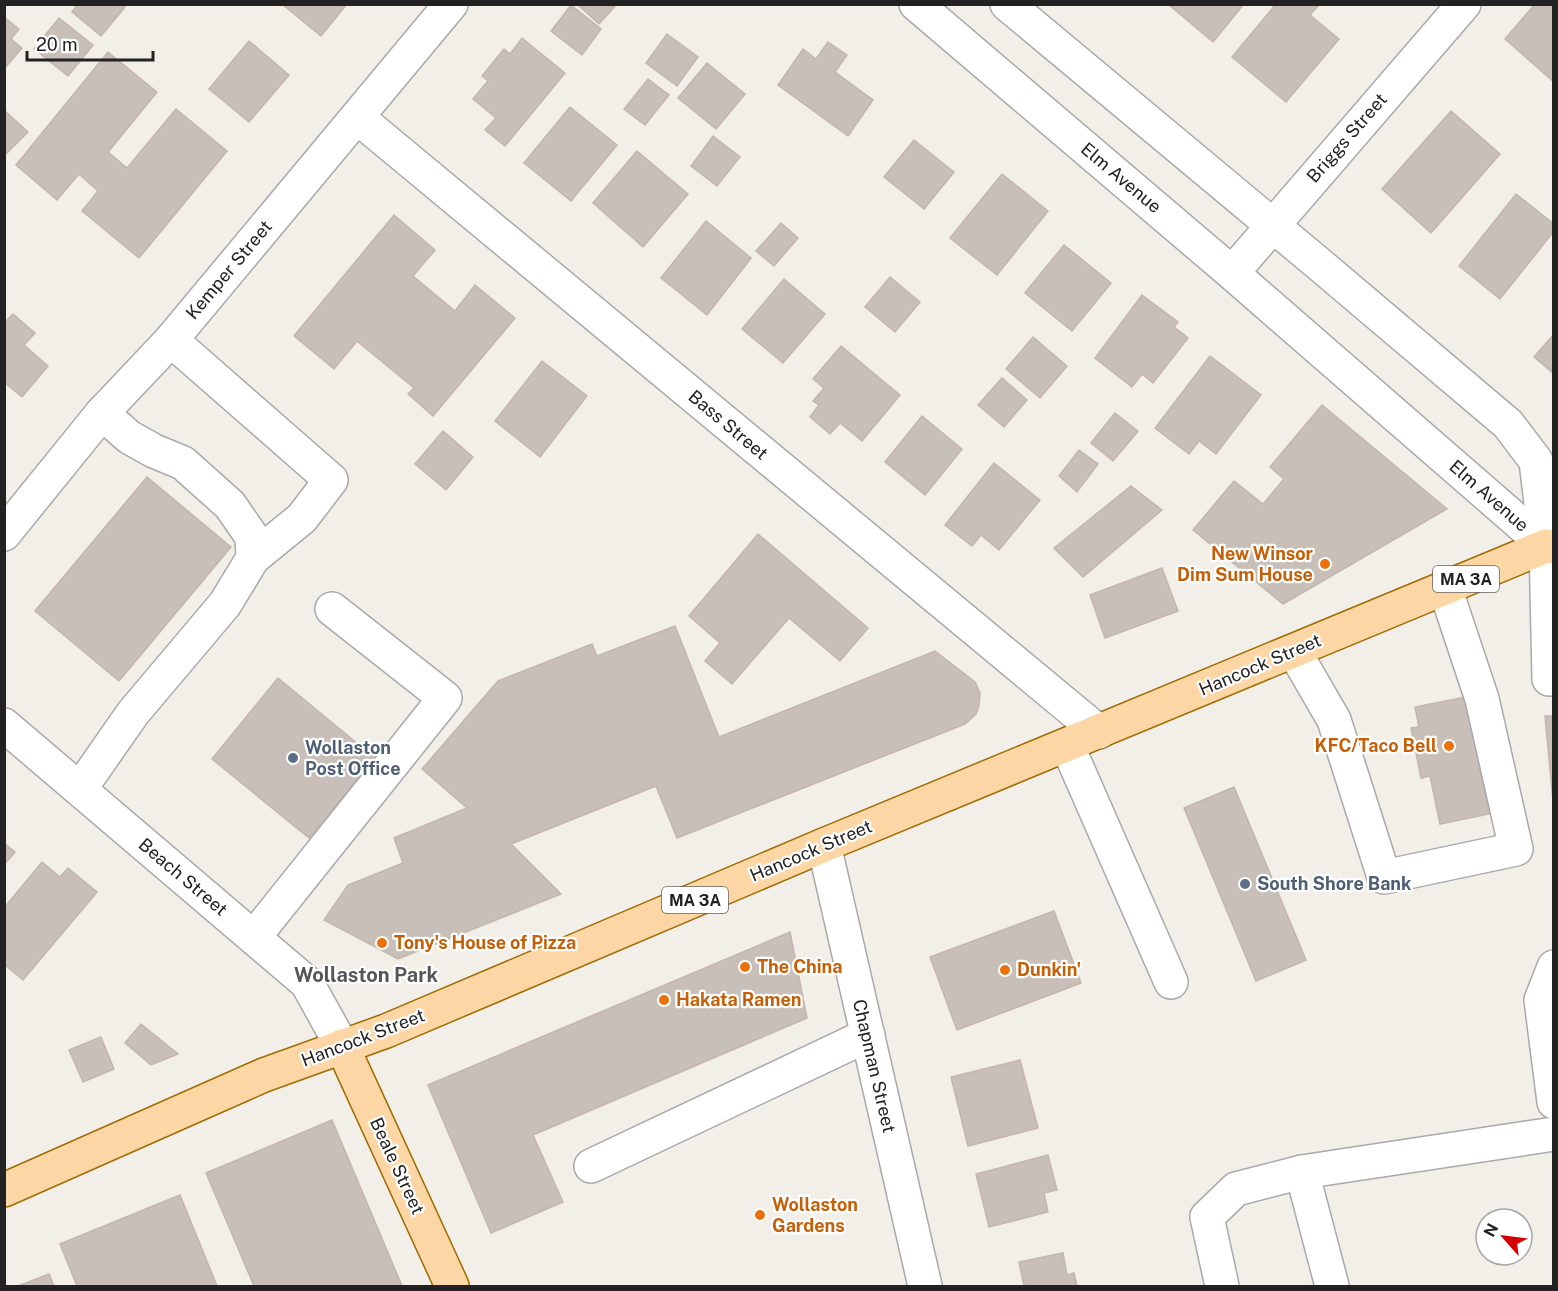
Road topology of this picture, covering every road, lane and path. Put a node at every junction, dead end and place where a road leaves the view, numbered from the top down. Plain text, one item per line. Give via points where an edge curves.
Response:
1 (451, 4) edge
2 (1007, 4) edge
3 (1464, 4) edge
4 (938, 11) edge
5 (357, 117) junction
6 (1272, 225) junction
7 (1232, 273) junction
8 (171, 340) junction
9 (102, 413) junction
10 (4, 534) edge
11 (1551, 544) edge
12 (253, 558) junction
13 (1445, 588) junction
14 (332, 609) dead end
15 (1294, 651) junction
16 (1554, 679) edge
17 (4, 725) edge
18 (1099, 732) junction
19 (1067, 745) junction
20 (80, 789) junction
21 (824, 845) junction
22 (254, 937) junction
23 (1554, 967) edge
24 (1171, 982) dead end
25 (868, 1035) junction
26 (342, 1046) junction
27 (1554, 1102) edge
28 (1554, 1134) edge
29 (591, 1166) dead end
30 (1302, 1172) junction
31 (4, 1190) edge
32 (452, 1287) edge
33 (925, 1287) edge
34 (1221, 1287) edge
35 (1332, 1287) edge

1 - 5 street, Kemper Street
2 - 6 street, Elm Avenue
3 - 6 street, Briggs Street
4 - 7 street, Elm Avenue
5 - 8 street, Kemper Street
5 - 18 street, Bass Street
6 - 7 street, Briggs Street
6 - 11 street, Elm Avenue via 1508,424 1536,462
7 - 11 street, Elm Avenue
8 - 9 street, Kemper Street
8 - 12 street via 331,480 302,518
9 - 10 street, Kemper Street
9 - 12 street via 129,437 183,463 230,504 252,537
11 - 13 main road, Hancock Street / MA 3A
11 - 16 street via 1549,679
12 - 20 street via 225,604 133,713
13 - 15 main road, Hancock Street / MA 3A
13 - 15 street via 1482,699 1516,849 1384,877 1334,720
14 - 22 street via 445,698
15 - 18 main road, Hancock Street / MA 3A
17 - 20 street, Beach Street
18 - 19 main road, Hancock Street / MA 3A
19 - 21 main road, Hancock Street / MA 3A
19 - 24 street
20 - 22 street, Beach Street
21 - 25 street, Chapman Street
21 - 26 main road, Hancock Street / MA 3A
22 - 26 street, Beach Street via 307,982
23 - 27 street via 1541,1000
25 - 29 street
25 - 33 street, Chapman Street
26 - 31 main road, Hancock Street / MA 3A via 264,1075
26 - 32 main road, Beale Street
28 - 30 street
30 - 34 street via 1236,1189 1207,1217
30 - 35 street

